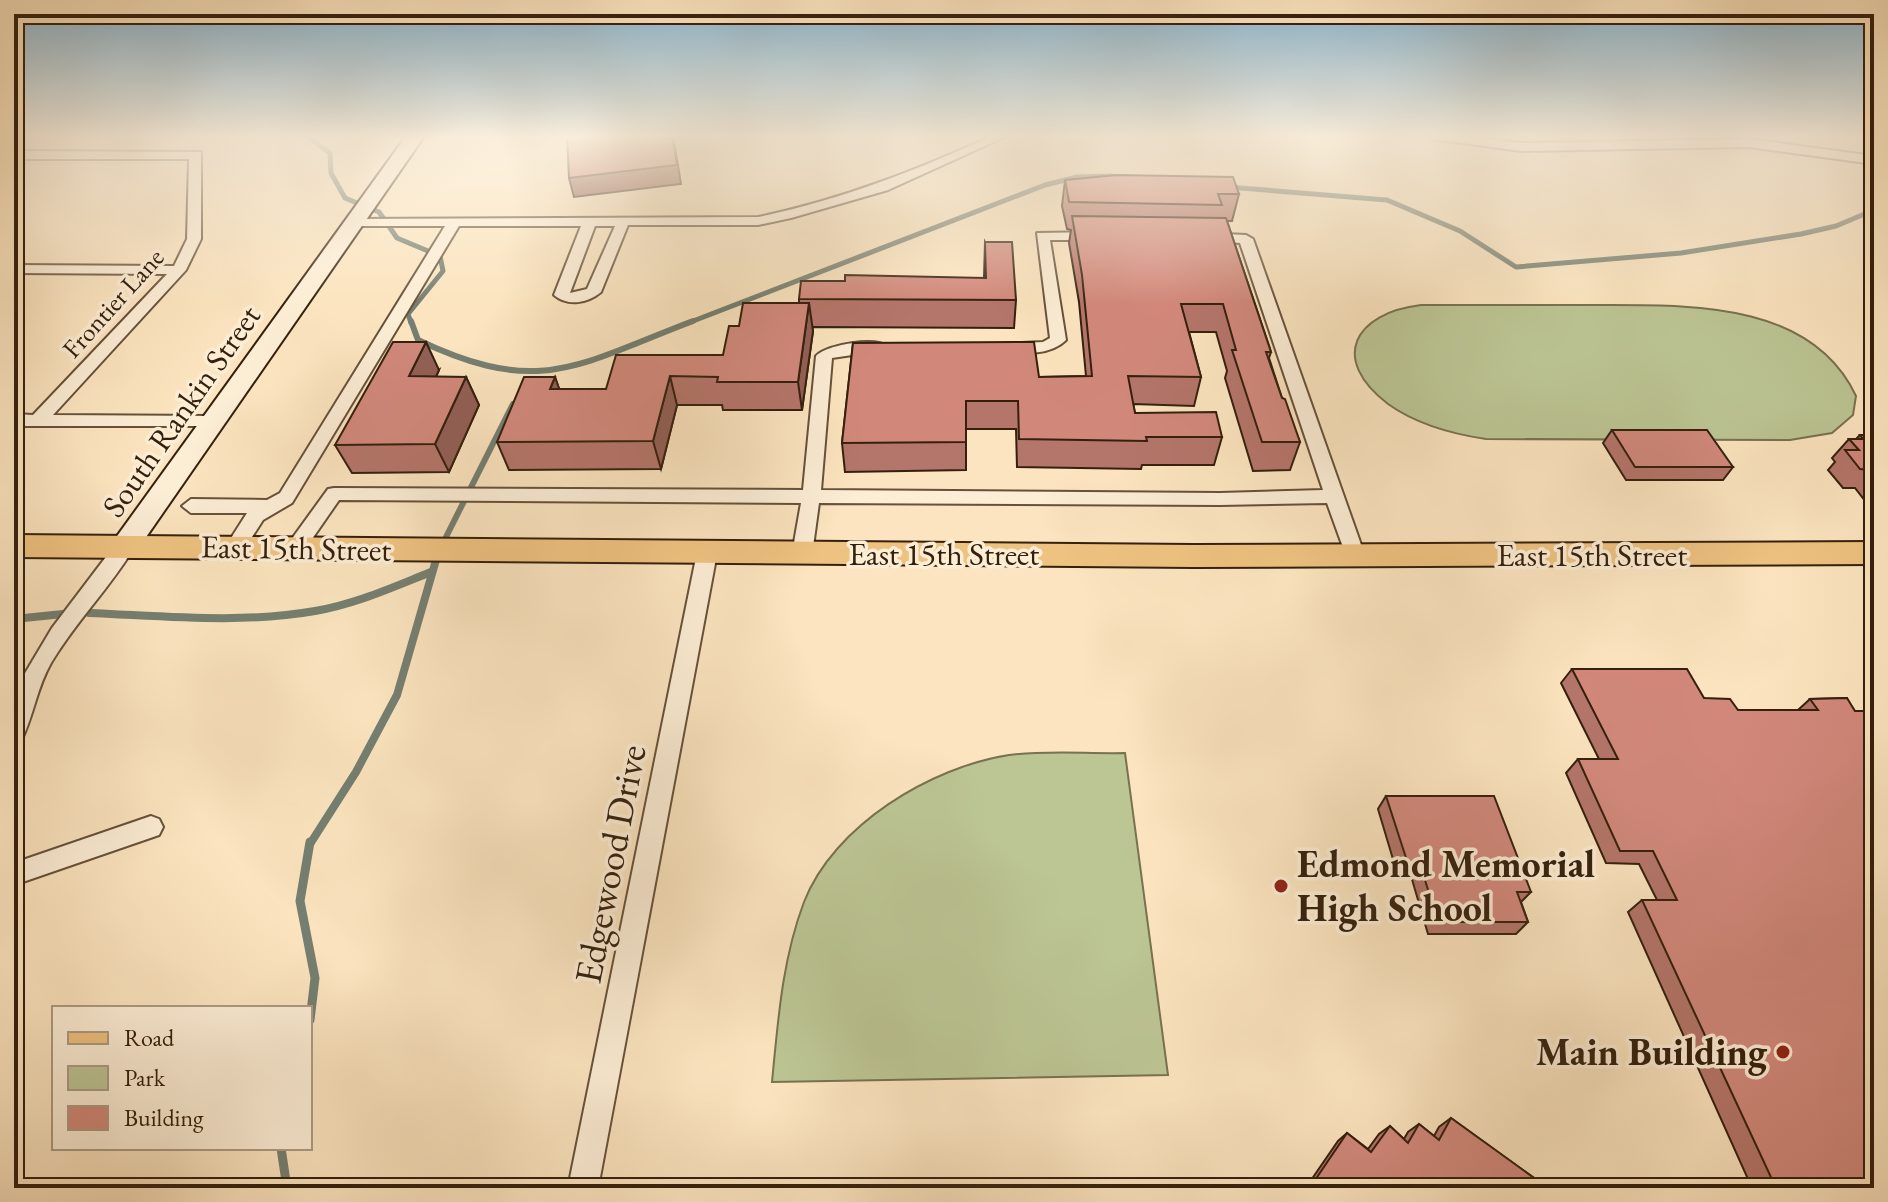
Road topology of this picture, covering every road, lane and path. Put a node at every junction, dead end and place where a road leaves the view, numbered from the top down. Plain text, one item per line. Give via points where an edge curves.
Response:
1 (195, 191) edge
2 (377, 191) edge
3 (876, 191) edge
4 (355, 222) junction
5 (454, 222) junction
6 (589, 222) junction
7 (623, 222) junction
8 (1118, 236) edge
9 (1194, 237) edge
10 (14, 269) edge
11 (179, 270) junction
12 (891, 347) edge
13 (984, 347) edge
14 (14, 420) edge
15 (38, 420) junction
16 (212, 422) junction
17 (1333, 496) junction
18 (811, 497) junction
19 (191, 506) dead end
20 (267, 507) junction
21 (14, 546) edge
22 (125, 546) junction
23 (236, 546) junction
24 (296, 547) junction
25 (707, 553) junction
26 (1874, 553) edge
27 (802, 554) junction
28 (1355, 556) junction
29 (14, 732) edge
30 (151, 827) dead end
31 (14, 853) edge
32 (15, 874) edge
33 (14, 881) edge
34 (583, 1188) edge

1 - 11 street, Frontier Lane via 194,239
2 - 4 street, South Rankin Street
3 - 7 street via 814,210 736,223
4 - 5 street
4 - 16 street, South Rankin Street
5 - 6 street
5 - 20 street via 286,498
6 - 7 street
6 - 7 street via 565,282 565,297 593,292
8 - 13 street via 1042,236 1058,340 1046,347
9 - 17 street via 1246,239
10 - 11 street
11 - 15 street, Frontier Lane
12 - 18 street via 846,349 824,356
14 - 15 street
15 - 16 street
16 - 22 street, South Rankin Street
17 - 18 street
17 - 28 street
18 - 24 street via 334,494
18 - 27 street
19 - 20 street
20 - 23 street
21 - 22 main road, East 15th Street
22 - 23 main road, East 15th Street
22 - 29 street, South Rankin Street via 38,667 19,703
23 - 24 main road, East 15th Street
24 - 25 main road, East 15th Street
25 - 27 main road, East 15th Street
25 - 34 street, Edgewood Drive
26 - 28 main road, East 15th Street
27 - 28 main road, East 15th Street
30 - 32 street
31 - 32 street
32 - 33 street

